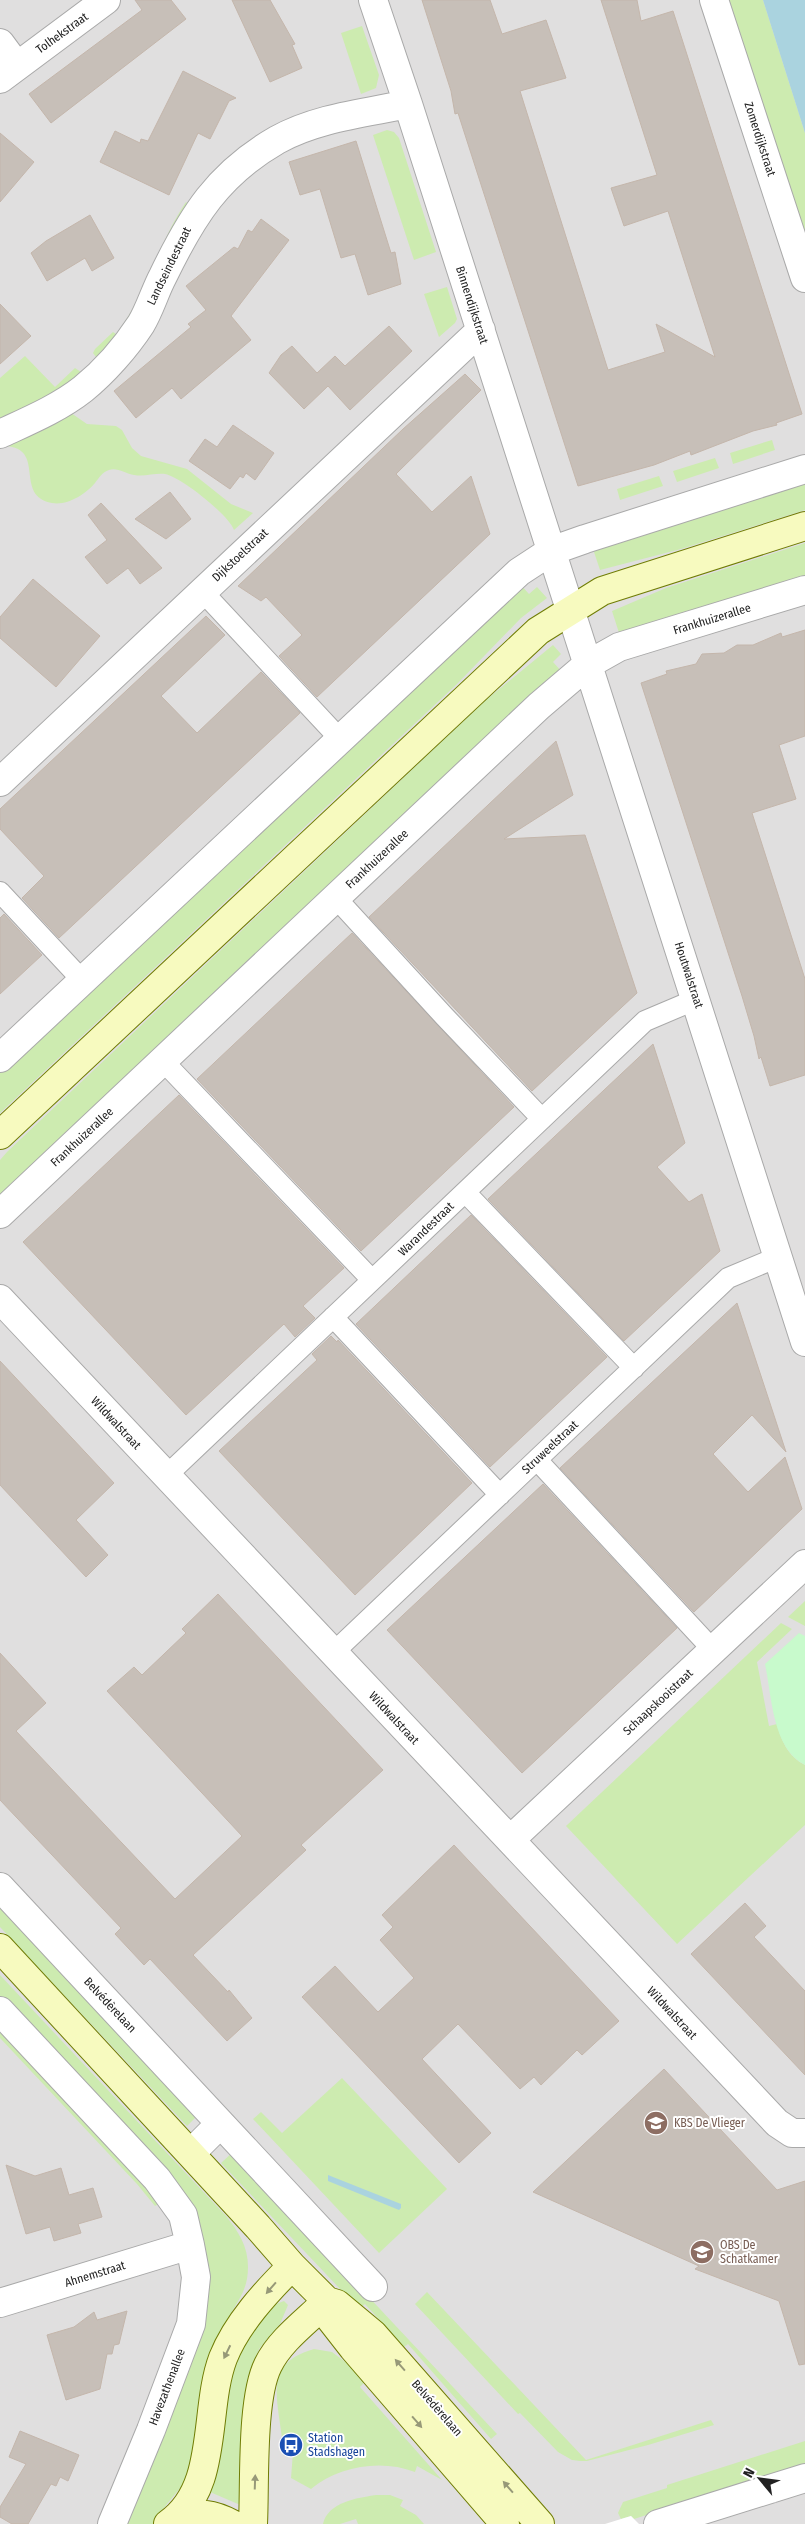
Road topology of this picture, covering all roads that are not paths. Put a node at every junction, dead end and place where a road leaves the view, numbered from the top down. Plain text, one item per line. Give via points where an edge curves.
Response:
1 (106, 0) edge
2 (373, 0) edge
3 (714, 0) edge
4 (0, 43) edge
5 (9, 72) edge
6 (408, 104) junction
7 (805, 278) edge
8 (480, 330) junction
9 (0, 434) edge
10 (805, 469) edge
11 (805, 526) edge
12 (551, 552) junction
13 (805, 590) edge
14 (202, 591) junction
15 (569, 610) junction
16 (587, 665) junction
17 (340, 739) junction
18 (0, 782) edge
19 (0, 892) edge
20 (336, 898) junction
21 (82, 980) junction
22 (697, 999) junction
23 (0, 1058) edge
24 (162, 1061) junction
25 (542, 1119) junction
26 (0, 1135) edge
27 (465, 1192) junction
28 (0, 1214) edge
29 (778, 1257) junction
30 (372, 1280) junction
31 (0, 1299) edge
32 (333, 1317) junction
33 (805, 1342) edge
34 (634, 1368) junction
35 (537, 1460) junction
36 (166, 1476) junction
37 (500, 1495) junction
38 (805, 1564) edge
39 (713, 1650) junction
40 (333, 1653) junction
41 (510, 1840) junction
42 (0, 1887) edge
43 (0, 1948) edge
44 (0, 2010) edge
45 (220, 2124) junction
46 (799, 2133) edge
47 (190, 2153) junction
48 (190, 2245) junction
49 (292, 2266) junction
50 (373, 2287) dead end
51 (327, 2300) junction
52 (0, 2304) edge
53 (805, 2478) edge
54 (173, 2520) edge
55 (112, 2524) edge
56 (232, 2524) edge
57 (253, 2524) edge
58 (505, 2524) edge
59 (540, 2524) edge
60 (658, 2524) edge

1 - 5 street, Tolhekstraat
2 - 6 street, Binnendijkstraat
3 - 7 street, Zomerdijkstraat
4 - 5 street, Tolhekstraat
6 - 8 street, Binnendijkstraat
6 - 9 street, Landseindestraat via 318,123 278,139 243,163 210,194 184,232 141,323 114,357 83,389
8 - 12 street, Binnendijkstraat
8 - 14 street, Dijkstoelstraat
10 - 12 street
11 - 15 main road via 602,591
12 - 15 street, Binnendijkstraat
12 - 17 street via 519,572
13 - 16 street, Frankhuizerallee via 619,647
14 - 17 street
14 - 18 street, Dijkstoelstraat
15 - 16 street, Houtwalstraat
15 - 26 main road via 538,631 494,671
16 - 20 street, Frankhuizerallee via 539,706
16 - 22 street, Houtwalstraat
17 - 21 street
19 - 21 street
20 - 24 street, Frankhuizerallee
20 - 25 street
21 - 23 street
22 - 25 street, Warandestraat via 645,1021
22 - 29 street, Houtwalstraat
24 - 28 street, Frankhuizerallee
24 - 30 street
25 - 27 street, Warandestraat
27 - 30 street, Warandestraat
27 - 34 street
29 - 33 street, Houtwalstraat
29 - 34 street, Struweelstraat via 728,1278
30 - 32 street, Warandestraat
31 - 36 street, Wildwalstraat
32 - 36 street, Warandestraat
32 - 37 street
34 - 35 street, Struweelstraat
35 - 37 street, Struweelstraat
35 - 39 street
36 - 40 street, Wildwalstraat
37 - 40 street, Struweelstraat
38 - 39 street, Schaapskooistraat
39 - 41 street, Schaapskooistraat
40 - 41 street, Wildwalstraat
41 - 46 street, Wildwalstraat via 777,2123
42 - 45 street, Belvédèrelaan
43 - 47 main road, Belvédèrelaan
44 - 48 street via 158,2179 183,2215
45 - 47 street
45 - 50 street, Belvédèrelaan
47 - 49 main road, Belvédèrelaan
48 - 52 street, Ahnemstraat
48 - 55 street, Havezathenallee via 196,2277 191,2324
49 - 51 main road, Belvédèrelaan
49 -> 54 main road via 252,2310 223,2358 209,2417 202,2472 196,2491
57 -> 51 main road via 262,2381 283,2344
51 -> 58 main road, Belvédèrelaan via 328,2316 353,2348
59 -> 51 main road, Belvédèrelaan via 373,2334 338,2304
53 - 60 street
54 - 56 main road via 201,2512

